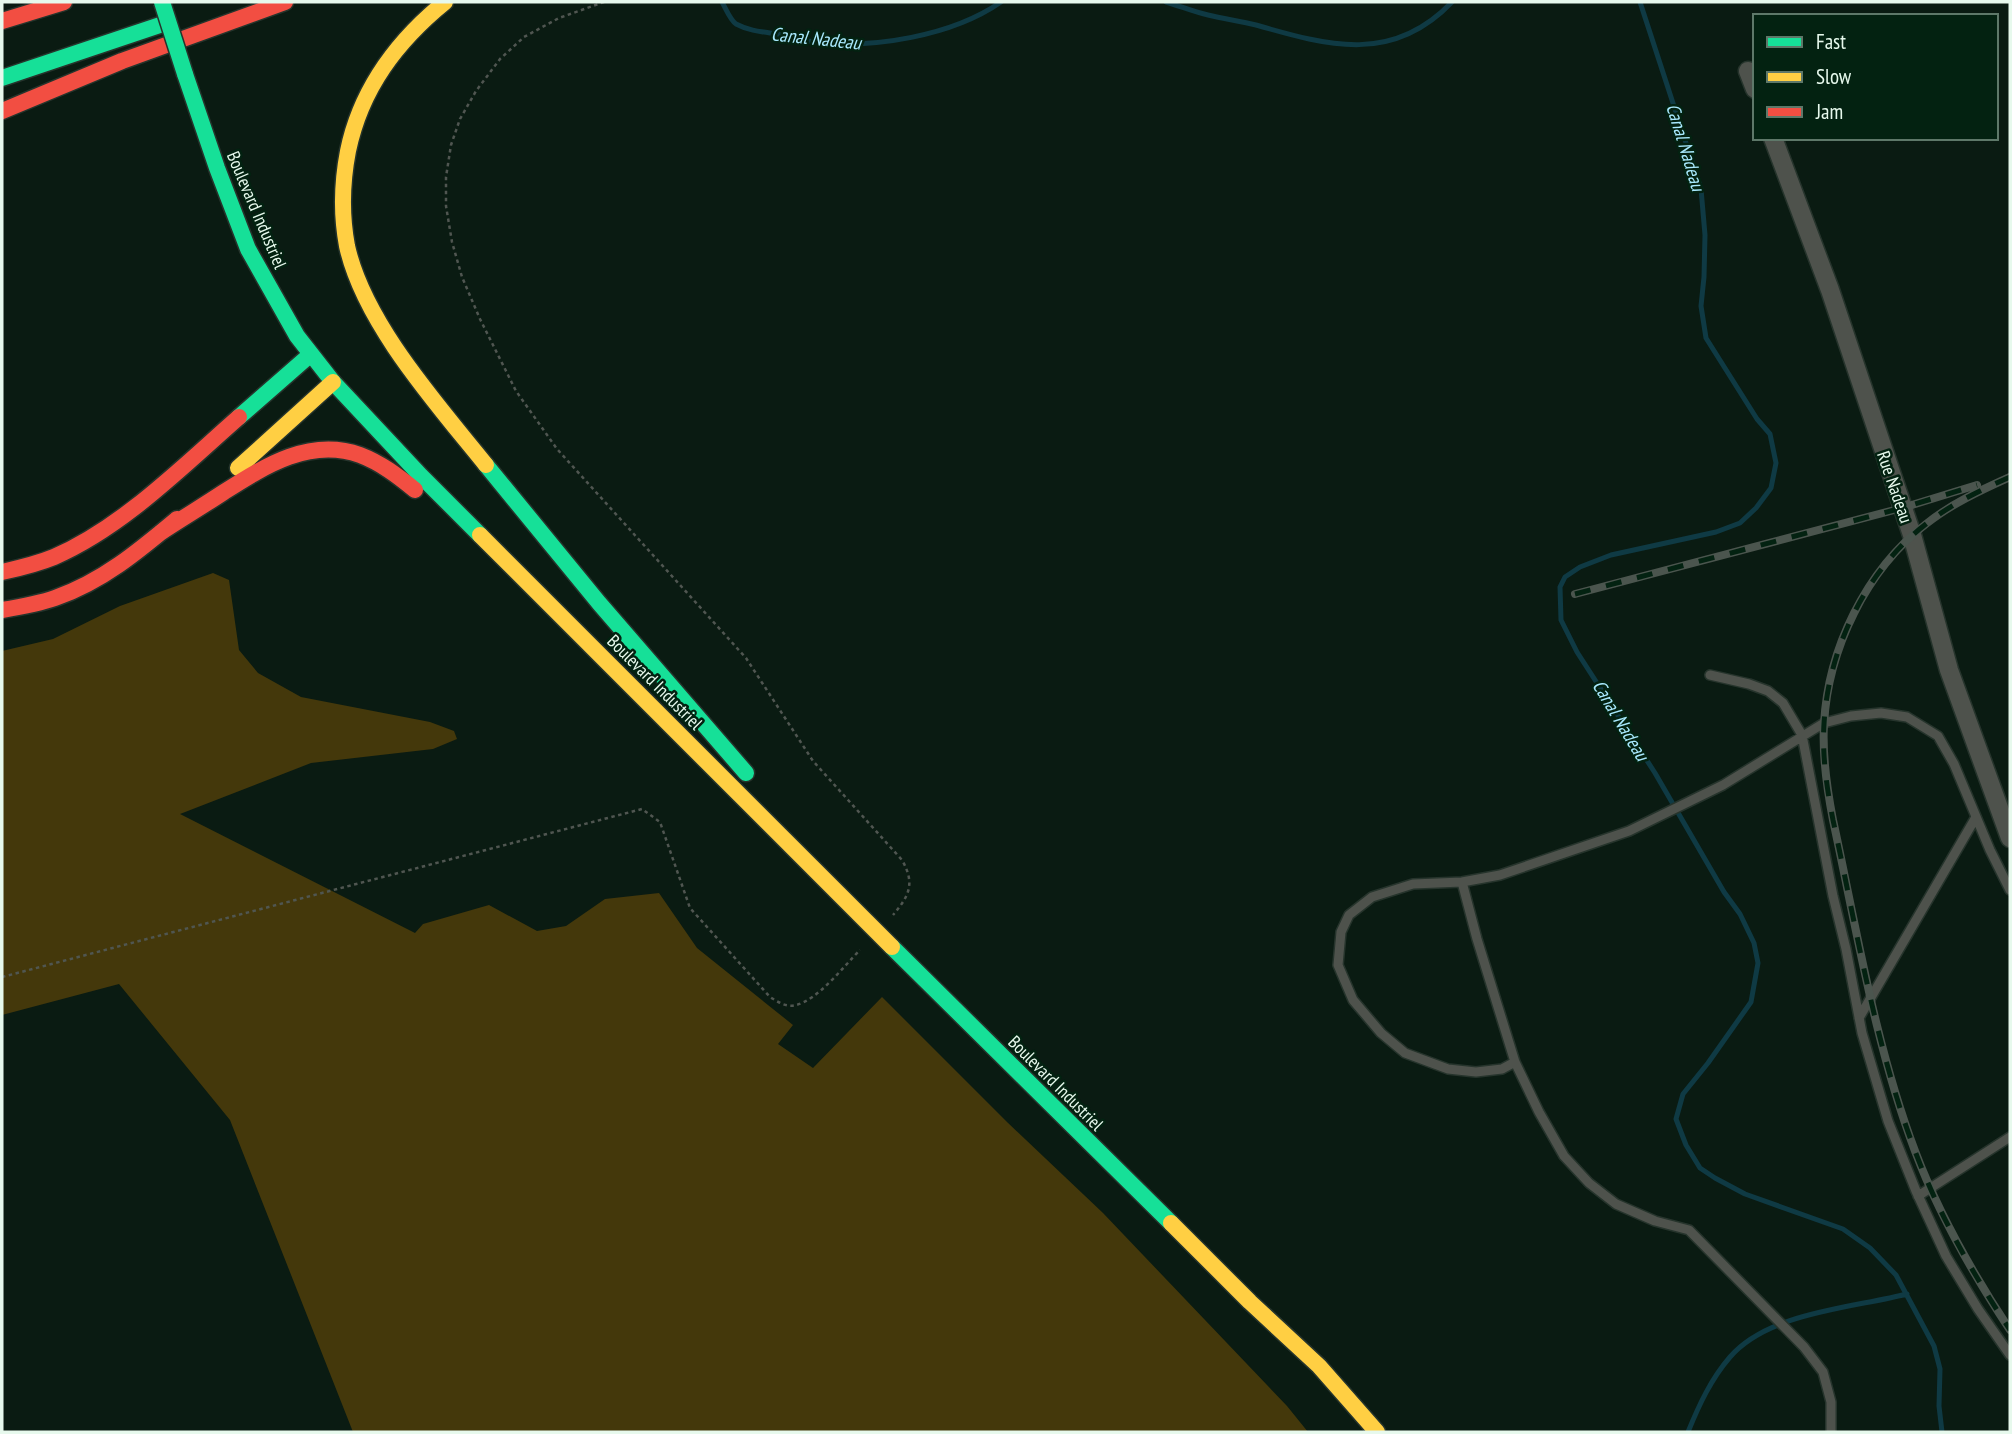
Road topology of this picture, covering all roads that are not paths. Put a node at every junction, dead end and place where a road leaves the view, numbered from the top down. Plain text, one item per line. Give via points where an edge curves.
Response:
1 (16, 2) edge
2 (64, 2) edge
3 (162, 2) edge
4 (285, 2) edge
5 (445, 2) edge
6 (2, 6) edge
7 (177, 19) dead end
8 (2, 21) edge
9 (1748, 71) dead end
10 (2, 78) edge
11 (1753, 84) edge
12 (2, 111) edge
13 (1774, 140) edge
14 (310, 354) junction
15 (333, 382) junction
16 (160, 533) junction
17 (2, 572) edge
18 (2, 610) edge
19 (589, 643) junction
20 (1710, 675) dead end
21 (1802, 735) junction
22 (754, 783) dead end
23 (773, 806) dead end
24 (1976, 817) junction
25 (2010, 838) edge
26 (1462, 883) junction
27 (2010, 890) edge
28 (858, 914) junction
29 (1859, 1018) junction
30 (1515, 1062) junction
31 (2010, 1137) edge
32 (1918, 1196) junction
33 (1250, 1302) junction
34 (2010, 1355) edge
35 (1324, 1395) dead end
36 (1377, 1432) edge
37 (1831, 1432) edge

1 - 6 highway
2 - 8 highway
3 - 14 highway, Boulevard Industriel, bridge via 248,249
4 - 12 highway via 122,61
5 - 22 highway via 389,57 357,117 346,159 343,204 358,279 384,329 437,402 613,621
7 - 10 highway
9 - 11 street
13 - 25 street, Rue Nadeau via 1834,303 1912,535 1949,670
14 - 15 highway, Boulevard Industriel
14 - 17 highway via 117,521 51,559
15 - 16 highway
15 - 19 highway, Boulevard Industriel
16 - 18 highway via 85,587
16 - 19 highway via 275,461 303,451 348,451 378,463 406,482
19 - 28 highway, Boulevard Industriel
20 - 21 lane via 1768,691 1783,703
21 - 24 lane via 1851,716 1881,713 1907,717 1938,736
21 - 26 lane via 1723,785 1629,831 1500,875
21 - 29 lane
23 - 28 highway
24 - 27 lane
24 - 29 lane
26 - 30 lane
26 - 30 lane via 1413,884 1372,897 1349,915 1341,932 1338,965 1353,1000 1405,1053 1448,1069 1476,1072 1502,1069
28 - 33 highway, Boulevard Industriel
29 - 32 lane via 1888,1121
30 - 37 lane via 1564,1156 1589,1183 1616,1204 1689,1230 1804,1347 1823,1372 1831,1402
31 - 32 lane
32 - 34 lane via 1946,1256
33 - 35 highway, Boulevard Industriel
33 - 36 highway, Boulevard Industriel via 1319,1366

